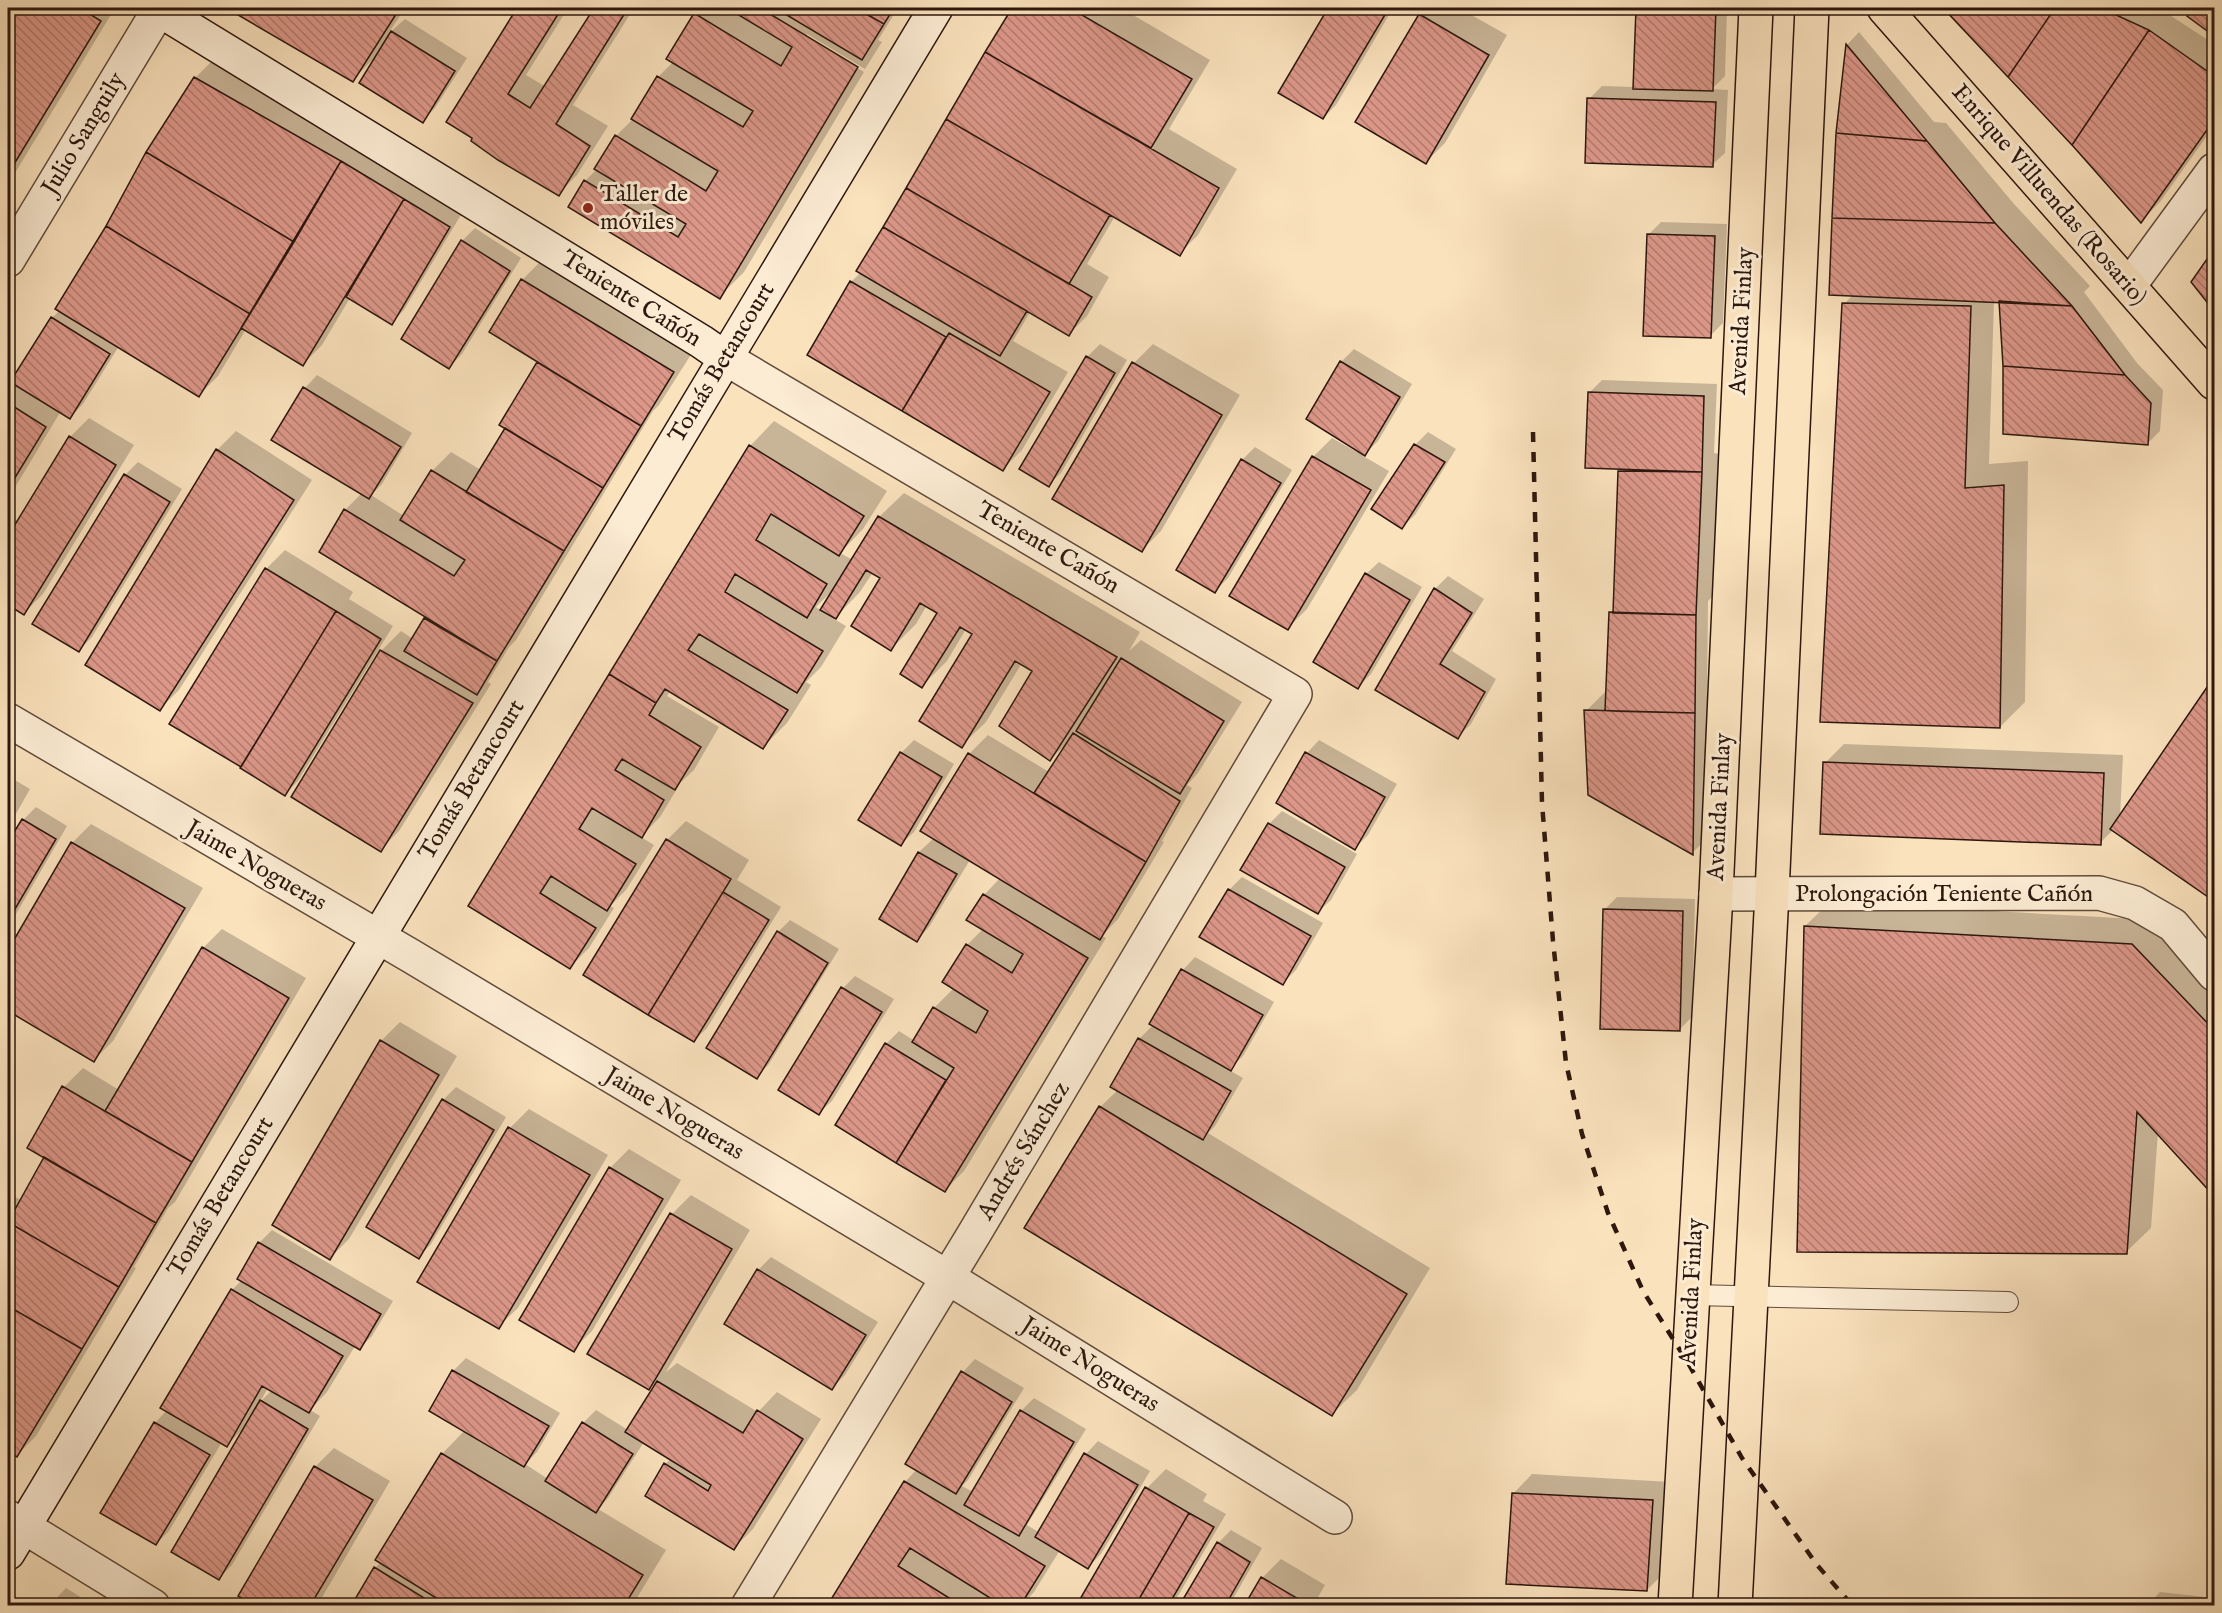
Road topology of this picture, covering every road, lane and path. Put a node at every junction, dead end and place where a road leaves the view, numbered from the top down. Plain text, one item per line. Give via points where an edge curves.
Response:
1 (158, 8) edge
2 (936, 8) edge
3 (1756, 8) edge
4 (1812, 8) edge
5 (1884, 8) edge
6 (2214, 170) edge
7 (8, 260) edge
8 (2129, 286) junction
9 (725, 358) junction
10 (2214, 383) edge
11 (1296, 694) joint
12 (8, 720) edge
13 (1772, 893) junction
14 (1716, 894) junction
15 (377, 937) junction
16 (2214, 974) edge
17 (947, 1277) junction
18 (1692, 1295) junction
19 (1750, 1295) junction
20 (2008, 1302) dead end
21 (1335, 1517) dead end
22 (13, 1532) edge
23 (153, 1605) edge
24 (748, 1605) edge
25 (1675, 1605) edge
26 (1735, 1605) edge

1 - 7 street, Julio Sanguily
1 - 9 street, Teniente Cañón
2 - 9 street, Tomás Betancourt
3 - 14 main road, Avenida Finlay
4 - 13 main road
5 - 8 main road, Enrique Villuendas (Rosario)
6 - 8 street
8 - 10 main road, Enrique Villuendas (Rosario)
9 - 11 street, Teniente Cañón
9 - 15 street, Tomás Betancourt
11 - 17 street, Andrés Sánchez
12 - 15 street, Jaime Nogueras
13 - 14 street, Prolongación Teniente Cañón
13 - 16 street, Prolongación Teniente Cañón via 2099,893 2135,903 2173,925
13 - 19 main road
14 - 18 main road, Avenida Finlay
15 - 17 street, Jaime Nogueras
15 - 22 street, Tomás Betancourt
17 - 21 street, Jaime Nogueras
17 - 24 street, Andrés Sánchez
18 - 19 lane
18 - 25 main road, Avenida Finlay
19 - 20 lane
19 - 26 main road
22 - 23 street

